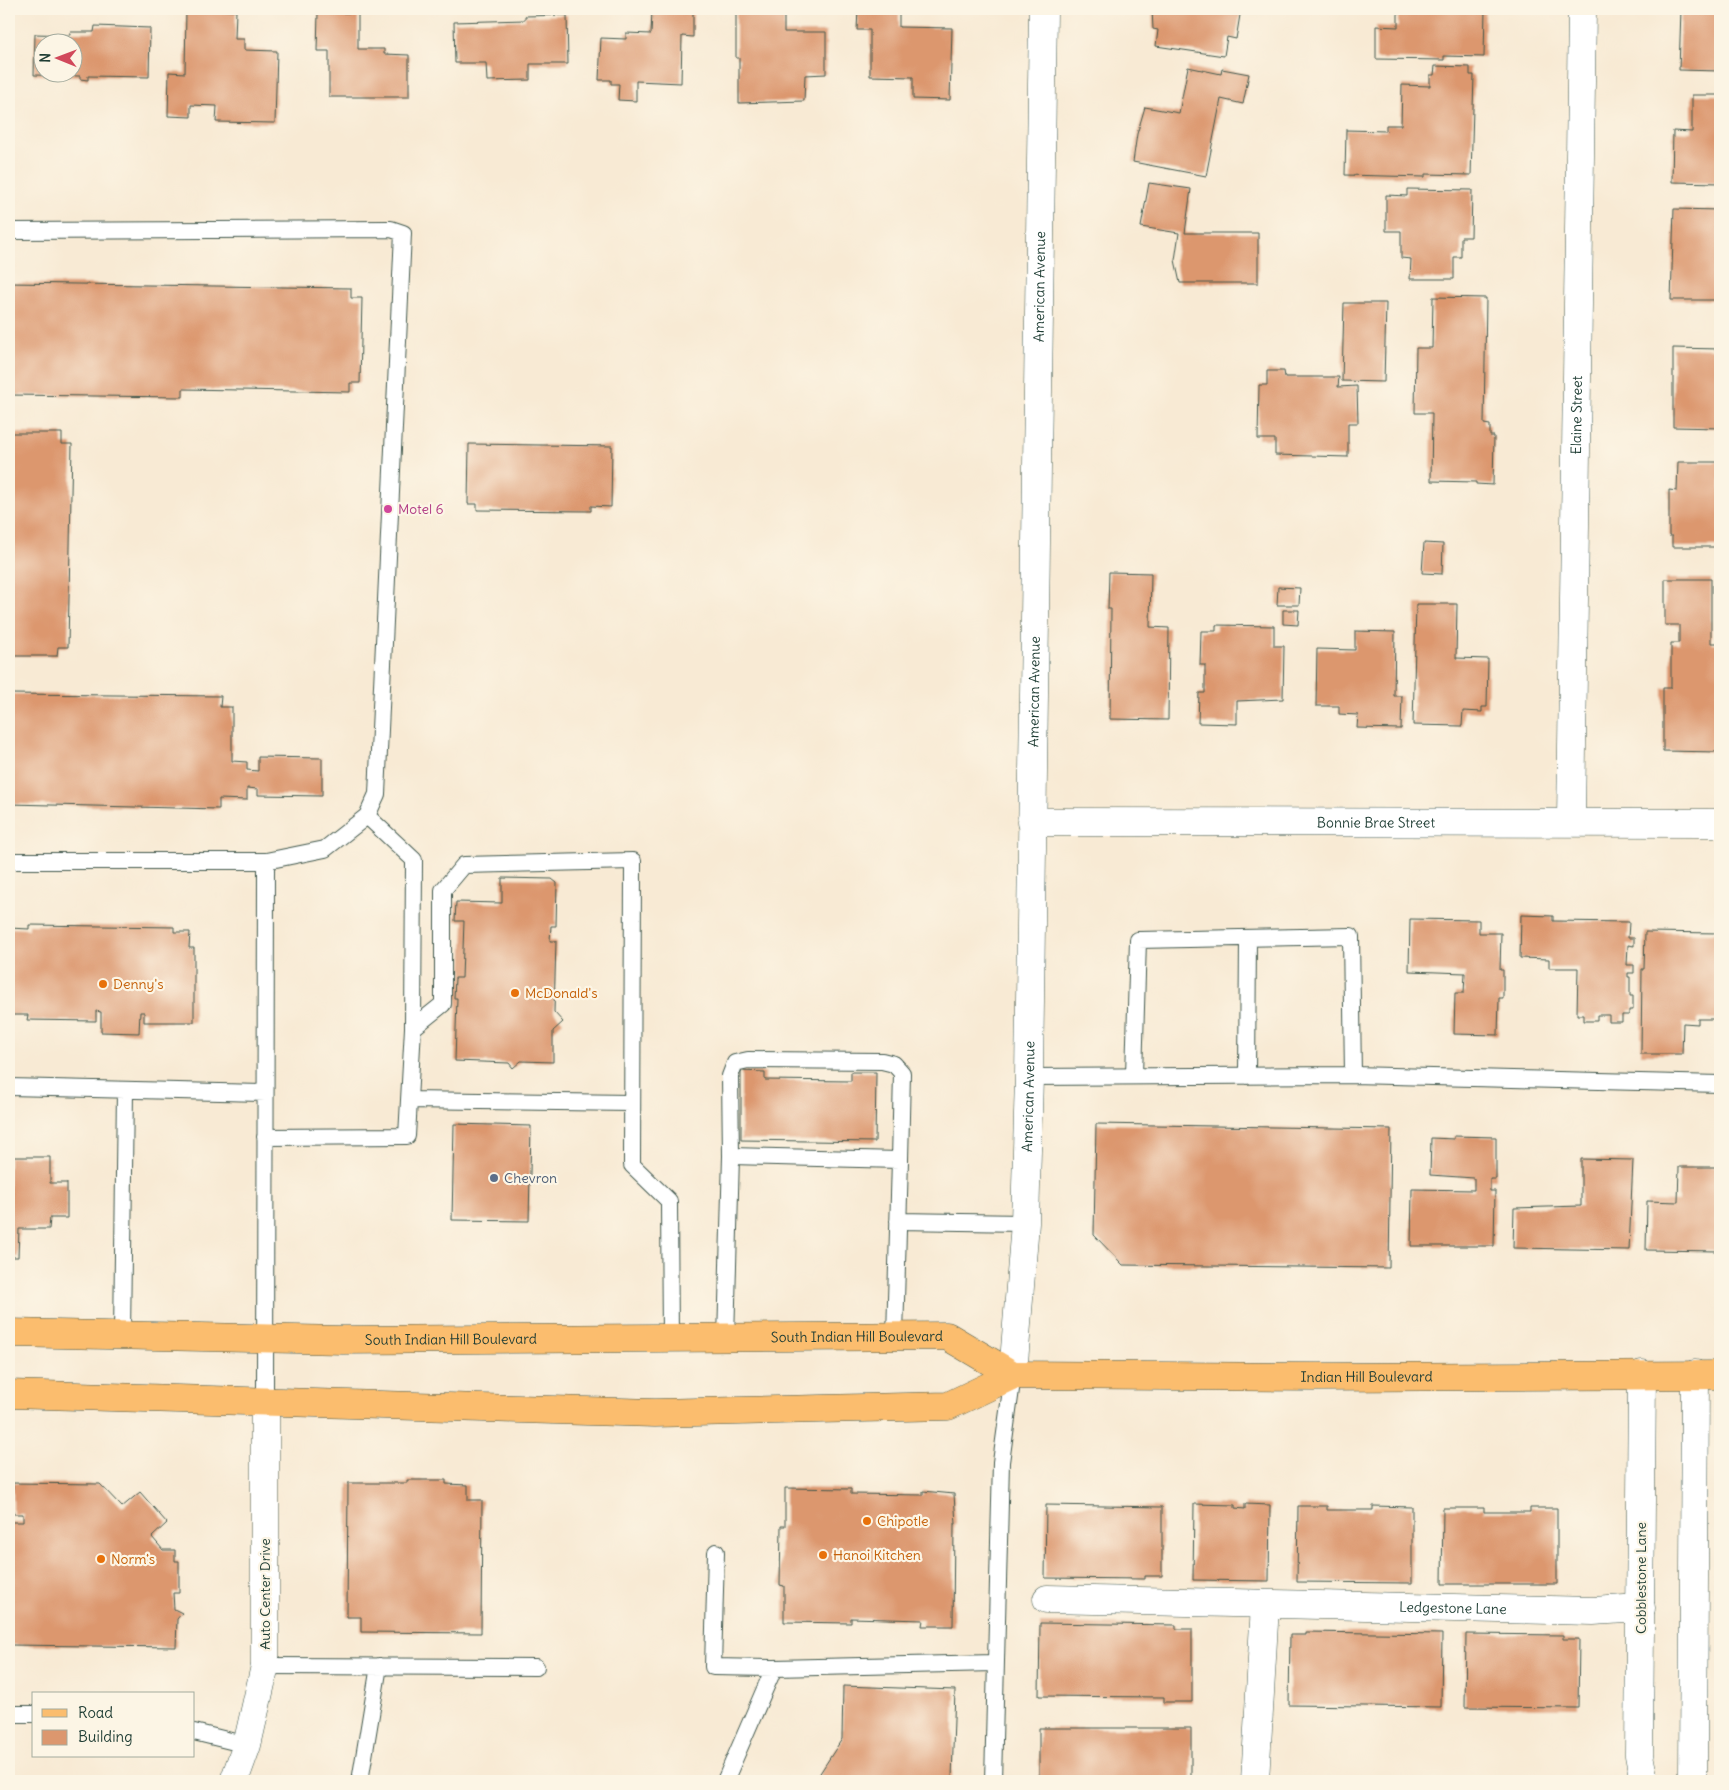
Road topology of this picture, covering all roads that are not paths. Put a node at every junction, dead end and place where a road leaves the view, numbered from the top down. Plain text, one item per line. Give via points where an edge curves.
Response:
1 (1043, 9) edge
2 (1582, 9) edge
3 (9, 231) edge
4 (367, 816) junction
5 (1571, 821) junction
6 (1032, 822) junction
7 (1720, 823) edge
8 (9, 861) edge
9 (266, 861) junction
10 (1248, 938) junction
11 (413, 1028) junction
12 (1134, 1075) junction
13 (1353, 1075) junction
14 (1247, 1076) junction
15 (1029, 1077) junction
16 (1720, 1084) edge
17 (9, 1087) edge
18 (125, 1090) junction
19 (265, 1094) junction
20 (409, 1100) junction
21 (632, 1103) junction
22 (265, 1136) junction
23 (731, 1156) junction
24 (900, 1160) junction
25 (898, 1221) junction
26 (1025, 1223) junction
27 (9, 1333) edge
28 (122, 1336) junction
29 (895, 1336) junction
30 (265, 1339) junction
31 (670, 1339) junction
32 (726, 1339) junction
33 (1642, 1374) junction
34 (1708, 1374) edge
35 (1013, 1375) junction
36 (9, 1394) edge
37 (265, 1402) junction
38 (716, 1552) dead end
39 (1047, 1599) dead end
40 (1265, 1605) junction
41 (1641, 1608) junction
42 (995, 1663) junction
43 (264, 1666) junction
44 (379, 1666) junction
45 (536, 1667) dead end
46 (774, 1668) junction
47 (9, 1714) edge
48 (32, 1714) edge
49 (195, 1732) edge
50 (247, 1745) junction
51 (234, 1781) edge
52 (360, 1781) edge
53 (726, 1781) edge
54 (993, 1781) edge
55 (1255, 1781) edge
56 (1644, 1781) edge
57 (1693, 1781) edge

1 - 6 street, American Avenue
2 - 5 street, Elaine Street
3 - 4 lane via 390,229 403,233 377,794
4 - 9 lane via 325,849
4 - 11 lane via 414,860
5 - 6 street, Bonnie Brae Street
5 - 7 street, Bonnie Brae Street
6 - 15 street, American Avenue
8 - 9 lane
9 - 19 lane
10 - 12 lane via 1138,940
10 - 13 lane via 1350,936
10 - 14 lane
11 - 20 lane
11 - 21 lane via 443,1004 443,890 464,865 633,861
12 - 14 lane
12 - 15 lane
13 - 14 lane
13 - 16 lane
15 - 26 street, American Avenue
17 - 18 lane
18 - 19 lane
18 - 28 lane
19 - 22 lane
20 - 21 lane
20 - 22 lane via 407,1136
21 - 31 lane via 632,1165 669,1201
22 - 30 lane
23 - 24 lane
23 - 24 lane via 730,1076 735,1063 748,1060 882,1061 894,1064 902,1074
23 - 32 lane
24 - 25 lane
25 - 26 lane
25 - 29 lane
26 - 35 street, American Avenue
27 - 28 main road, South Indian Hill Boulevard
28 - 30 main road, South Indian Hill Boulevard
29 - 32 main road, South Indian Hill Boulevard
29 - 35 main road, South Indian Hill Boulevard via 947,1336
30 - 31 main road, South Indian Hill Boulevard
30 - 37 lane
31 - 32 main road, South Indian Hill Boulevard
33 - 34 main road, Indian Hill Boulevard
33 - 35 main road, Indian Hill Boulevard
33 - 41 street, Cobblestone Lane
34 - 57 street
35 - 37 main road via 948,1406 655,1413
35 - 42 lane via 1001,1462
36 - 37 main road
37 - 43 street, Auto Center Drive
38 - 46 lane via 713,1667
39 - 40 street, Ledgestone Lane
40 - 41 street, Ledgestone Lane via 1593,1611
40 - 55 street
41 - 56 street, Cobblestone Lane via 1639,1755
42 - 46 lane
42 - 54 lane
43 - 44 lane
43 - 50 street, Auto Center Drive
44 - 45 lane
44 - 52 lane
46 - 53 lane
47 - 48 lane
49 - 50 lane
50 - 51 street, Auto Center Drive

